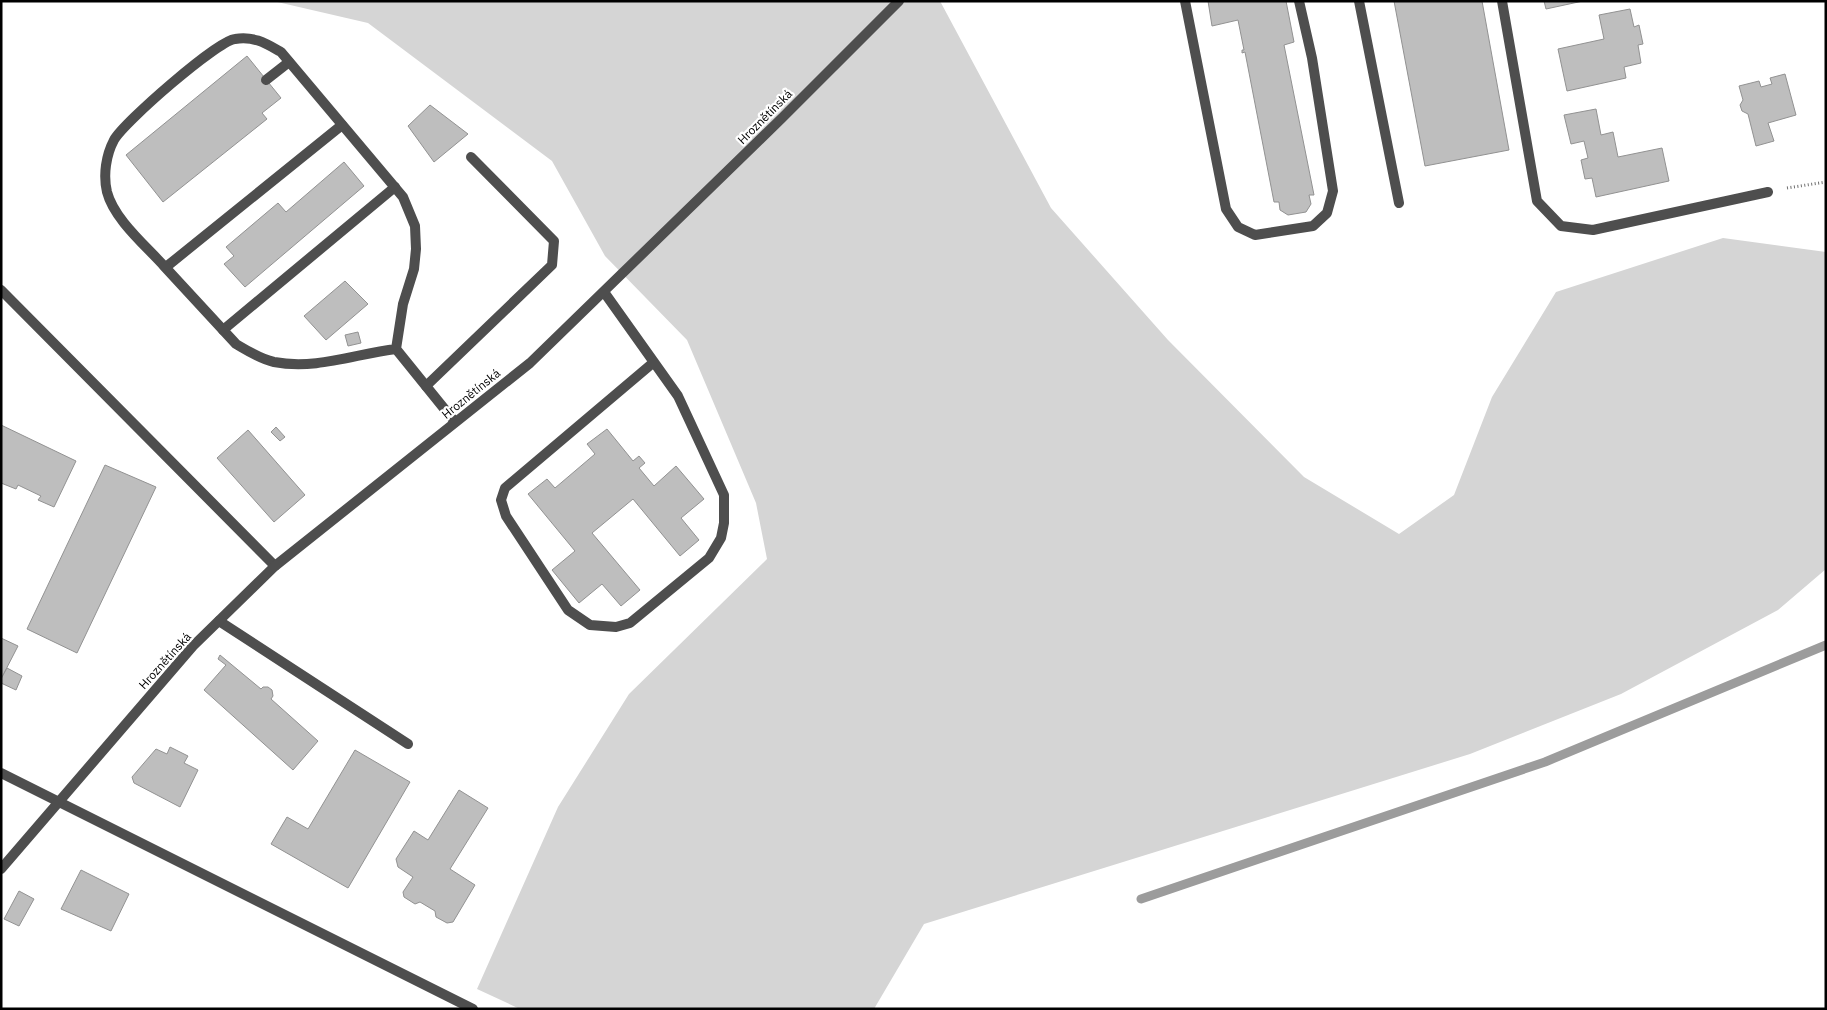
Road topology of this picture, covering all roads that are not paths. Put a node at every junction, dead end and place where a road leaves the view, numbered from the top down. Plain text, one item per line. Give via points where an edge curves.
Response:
1 (899, 1) edge
2 (1185, 1) edge
3 (1299, 1) edge
4 (1359, 1) edge
5 (1502, 1) edge
6 (289, 62) junction
7 (266, 80) dead end
8 (342, 125) junction
9 (471, 157) dead end
10 (395, 187) junction
11 (1768, 192) road end
12 (1399, 203) dead end
13 (166, 267) junction
14 (1, 290) edge
15 (604, 292) junction
16 (223, 330) junction
17 (396, 349) junction
18 (654, 362) junction
19 (426, 386) junction
20 (455, 422) junction
21 (275, 566) junction
22 (219, 621) junction
23 (408, 744) dead end
24 (1, 773) edge
25 (58, 802) junction
26 (1, 869) edge
27 (473, 1009) edge

1 - 15 street, Hroznětínská
2 - 3 street via 1226,209 1238,227 1255,235 1313,226 1327,213 1334,191
4 - 12 street
5 - 11 street via 1537,201 1561,226 1593,230
6 - 7 street
6 - 8 street
6 - 13 street via 281,52 259,39 233,38 214,48 131,118 114,140 105,176 113,208
8 - 10 street
8 - 13 street
9 - 19 street via 554,242 552,265
10 - 16 street
10 - 17 street via 403,197 415,226 416,249
13 - 16 street
14 - 21 street
15 - 18 street
15 - 20 street, Hroznětínská via 530,363
16 - 17 street via 236,344 273,362 326,363 368,352
17 - 19 street
18 - 18 street via 678,396 724,495 722,538 709,558 630,623 616,627 590,625 568,610 506,516 501,500 505,488
19 - 20 street
20 - 21 street, Hroznětínská
21 - 22 street, Hroznětínská
22 - 23 street
22 - 25 street, Hroznětínská via 193,646
24 - 25 street
25 - 26 street, Hroznětínská
25 - 27 street

